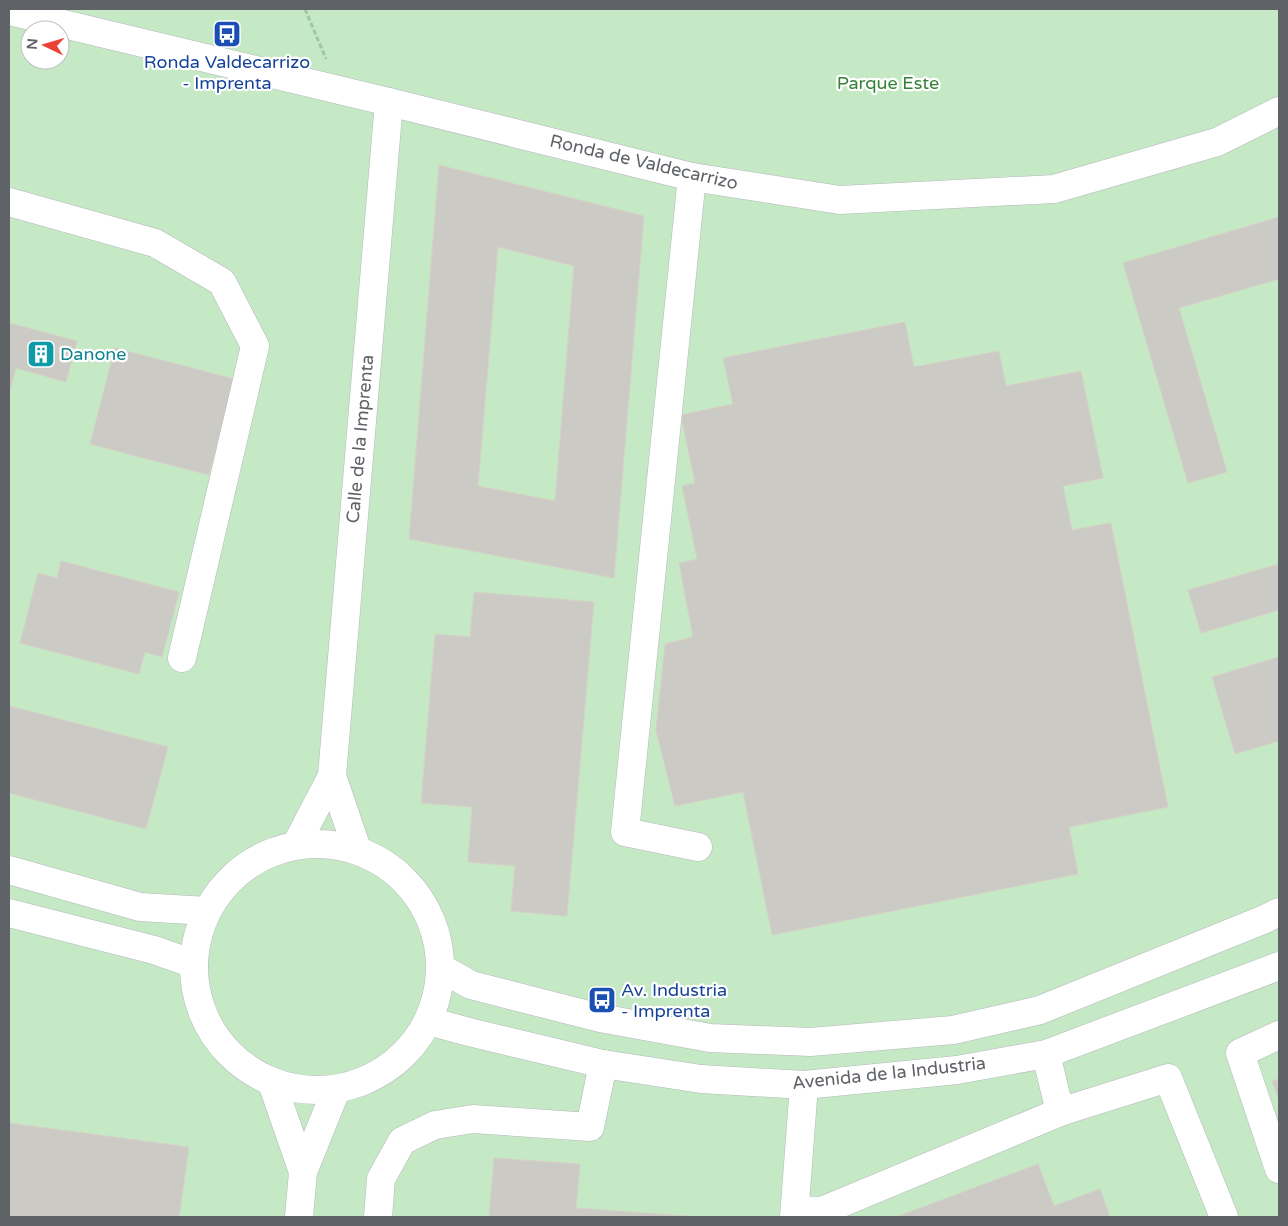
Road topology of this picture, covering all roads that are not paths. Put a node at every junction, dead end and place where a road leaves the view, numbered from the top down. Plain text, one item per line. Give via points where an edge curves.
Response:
1 (9, 11) edge
2 (389, 102) junction
3 (1279, 111) edge
4 (692, 177) junction
5 (9, 202) edge
6 (182, 658) dead end
7 (332, 776) junction
8 (296, 845) junction
9 (698, 847) dead end
10 (357, 850) junction
11 (9, 870) edge
12 (207, 911) junction
13 (1279, 912) edge
14 (9, 913) edge
15 (194, 964) junction
16 (1279, 966) edge
17 (441, 968) junction
18 (428, 1021) junction
19 (1279, 1036) edge
20 (1046, 1054) junction
21 (603, 1064) junction
22 (272, 1083) junction
23 (804, 1084) junction
24 (336, 1090) junction
25 (1060, 1112) junction
26 (1279, 1169) edge
27 (303, 1172) junction
28 (795, 1214) edge
29 (299, 1217) edge
30 (378, 1217) edge
31 (1224, 1217) edge

1 - 2 street, Ronda de Valdecarrizo
2 - 4 street, Ronda de Valdecarrizo
2 - 7 street, Calle de la Imprenta
3 - 4 street, Ronda de Valdecarrizo via 1217,142 1054,189 840,200
4 - 9 street via 625,832
5 - 6 street via 155,244 222,282 255,346
7 - 8 street, Calle de la Imprenta
7 - 10 street, Calle de la Imprenta
8 - 10 street via 327,843
8 - 12 street via 260,857 244,868 229,880
10 - 17 street via 391,868 418,895 435,930
11 - 12 street via 140,907
12 - 15 street via 197,937
13 - 17 street, Avenida de la Industria via 1040,1010 953,1030 810,1042 710,1038 600,1018 472,985
14 - 15 street via 154,950
15 - 22 street via 198,1002 214,1036 239,1064
16 - 20 street, Avenida de la Industria
17 - 18 street via 438,995
18 - 21 street, Avenida de la Industria
18 - 24 street via 405,1054 373,1078
19 - 26 street via 1240,1053
20 - 23 street, Avenida de la Industria via 957,1070
20 - 25 street
21 - 23 street, Avenida de la Industria via 701,1079
21 - 30 street via 590,1127 472,1119 434,1125 402,1141 381,1179
22 - 24 street via 303,1090
22 - 27 street
23 - 28 street
24 - 27 street
25 - 28 street via 822,1211
25 - 31 street via 1168,1078
27 - 29 street

